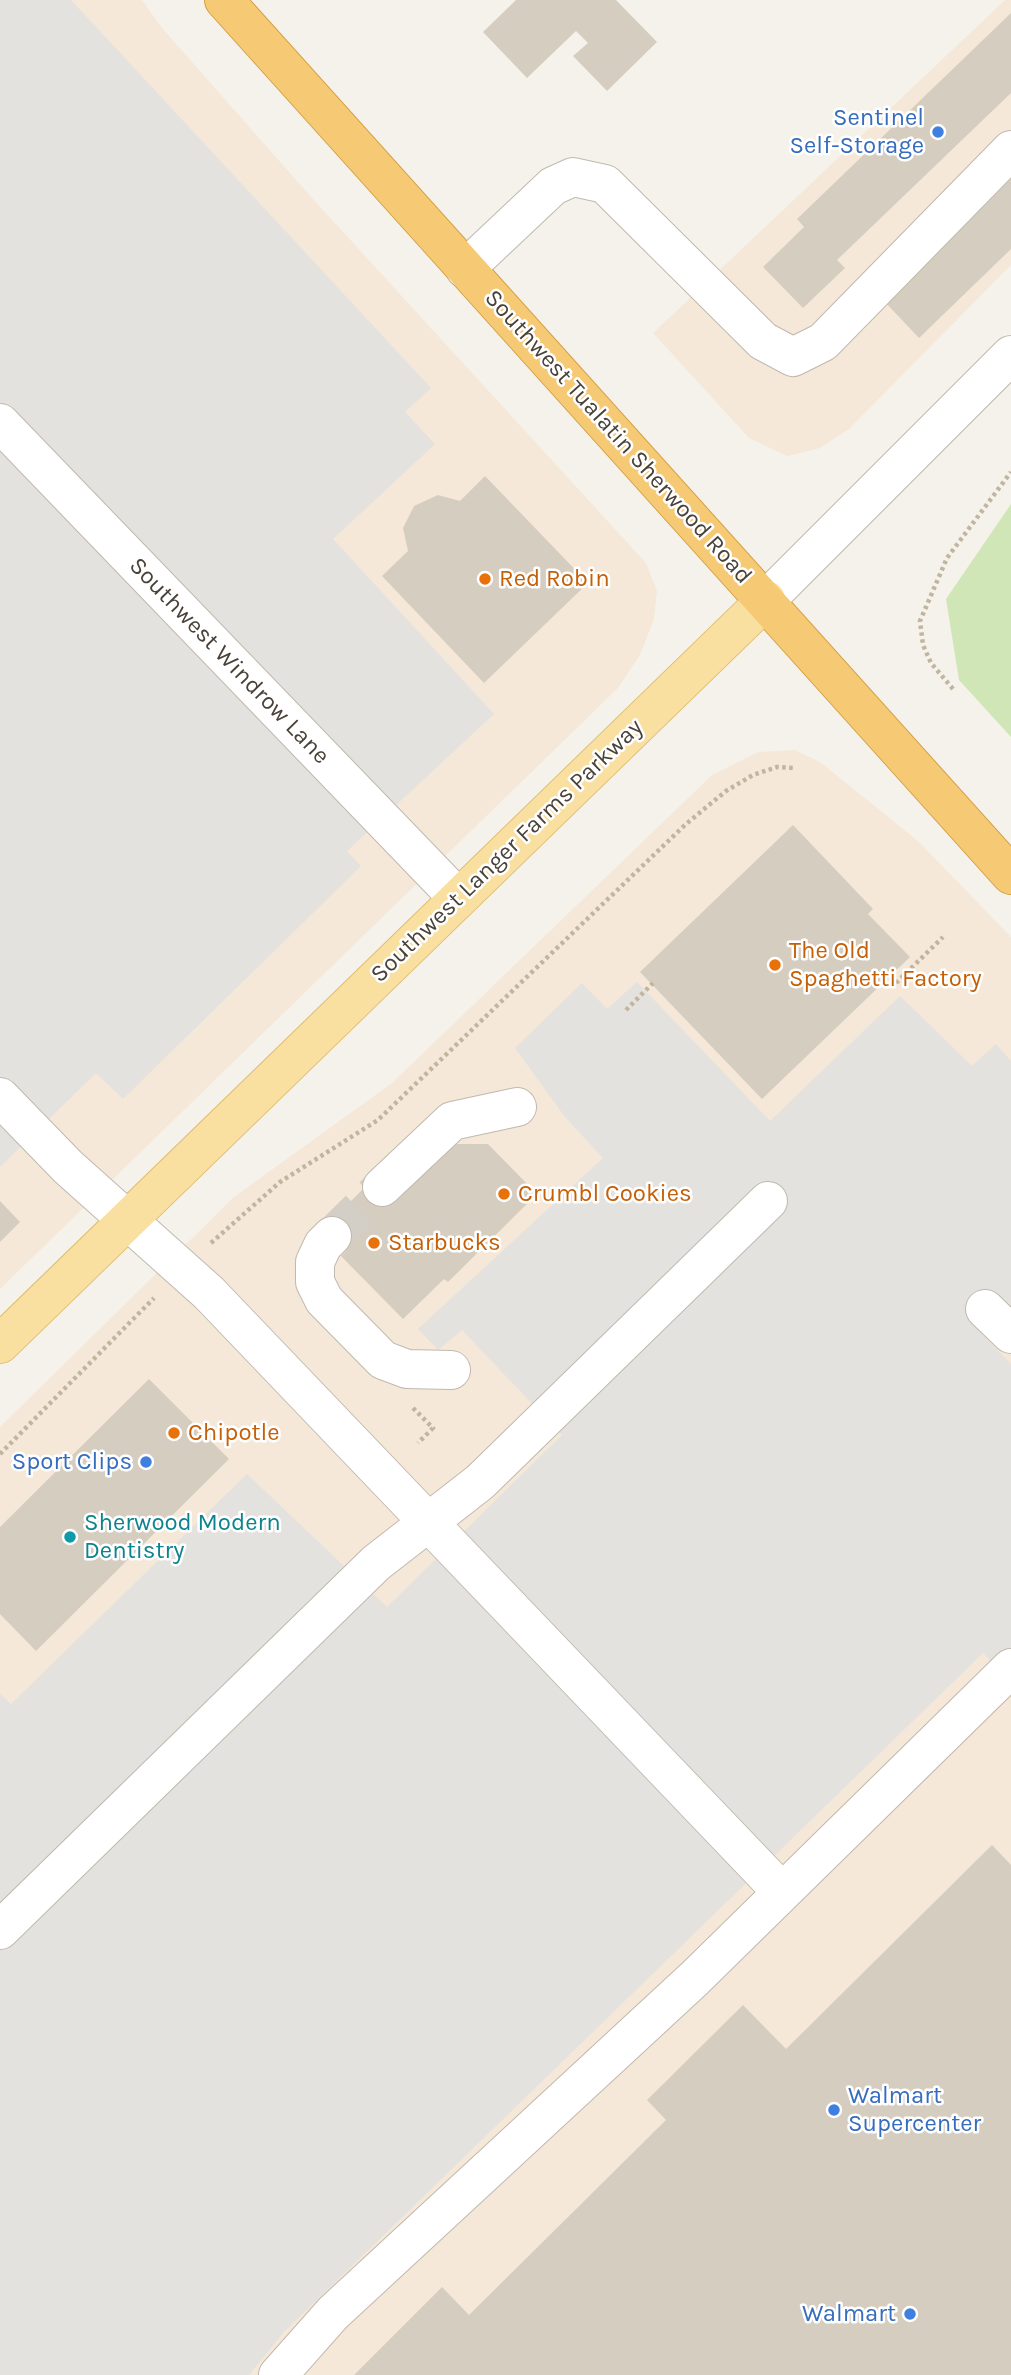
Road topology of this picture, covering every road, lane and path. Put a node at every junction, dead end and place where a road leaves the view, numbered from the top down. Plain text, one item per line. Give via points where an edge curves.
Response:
1 (224, 0) edge
2 (1011, 149) edge
3 (465, 269) junction
4 (1011, 355) edge
5 (0, 423) edge
6 (1011, 472) edge
7 (766, 600) junction
8 (953, 690) dead end
9 (795, 768) dead end
10 (1011, 875) edge
11 (458, 898) junction
12 (943, 937) dead end
13 (653, 983) dead end
14 (896, 983) dead end
15 (626, 1010) dead end
16 (0, 1097) edge
17 (517, 1107) dead end
18 (382, 1187) tunnel mouth
19 (768, 1201) dead end
20 (127, 1219) junction
21 (332, 1236) tunnel mouth
22 (184, 1270) junction
23 (0, 1343) edge
24 (452, 1370) dead end
25 (407, 1402) dead end
26 (418, 1443) dead end
27 (0, 1454) edge
28 (427, 1523) junction
29 (1011, 1668) edge
30 (782, 1892) junction
31 (0, 1930) edge
32 (278, 2375) edge

1 - 3 highway, Southwest Tualatin Sherwood Road
2 - 3 street via 823,342 793,357 763,341 605,184 573,177 553,186
3 - 7 highway, Southwest Tualatin Sherwood Road
4 - 7 street, Southwest Langer Farms Parkway
5 - 11 street, Southwest Windrow Lane
6 - 8 path via 947,558 920,621 930,663
7 - 10 highway, Southwest Tualatin Sherwood Road
7 - 11 main road, Southwest Langer Farms Parkway
9 - 22 path via 777,767 753,775 686,824 379,1120 280,1182
11 - 20 main road, Southwest Langer Farms Parkway
12 - 14 path
13 - 15 path
16 - 20 street
17 - 18 street via 452,1121
19 - 28 street via 480,1482
20 - 22 street
20 - 23 main road, Southwest Langer Farms Parkway
21 - 24 street via 316,1262 315,1282 324,1300 383,1360 407,1369
22 - 27 path
22 - 28 street
25 - 26 path via 433,1429
28 - 30 street
28 - 31 street via 376,1563
29 - 30 street
30 - 32 street via 610,2059 333,2313

